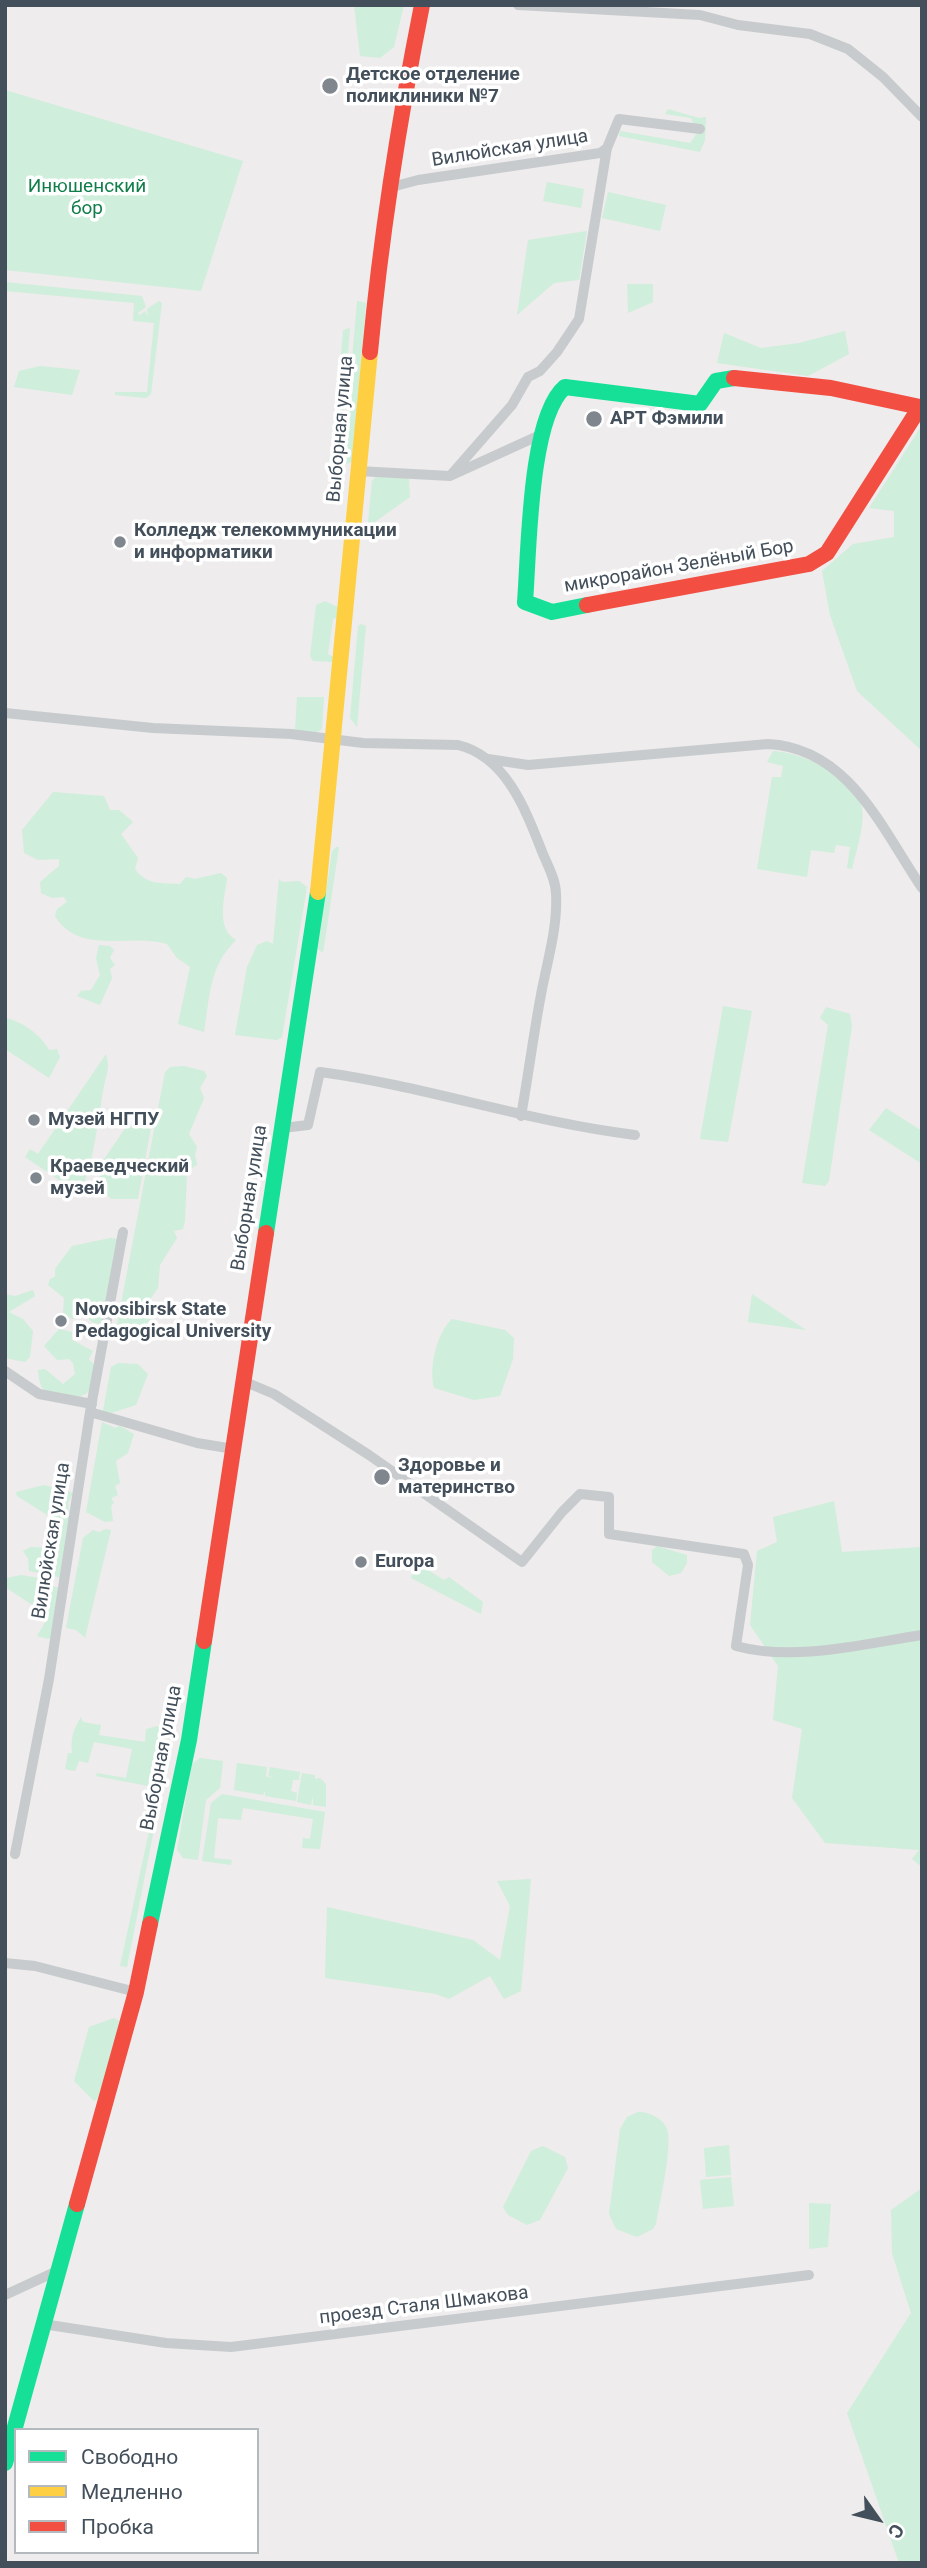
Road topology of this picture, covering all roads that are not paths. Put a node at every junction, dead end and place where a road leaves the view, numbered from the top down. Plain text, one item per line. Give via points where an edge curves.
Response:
1 (422, 5) edge
2 (518, 5) edge
3 (922, 117) edge
4 (700, 129) dead end
5 (607, 148) junction
6 (388, 188) junction
7 (540, 435) junction
8 (358, 471) junction
9 (450, 476) junction
10 (5, 713) edge
11 (335, 740) junction
12 (488, 759) junction
13 (922, 888) edge
14 (522, 1116) junction
15 (283, 1128) junction
16 (635, 1135) dead end
17 (123, 1233) dead end
18 (5, 1371) edge
19 (243, 1381) junction
20 (91, 1408) junction
21 (234, 1450) junction
22 (922, 1635) edge
23 (15, 1854) dead end
24 (5, 1963) edge
25 (136, 1992) junction
26 (57, 2271) junction
27 (809, 2275) dead end
28 (5, 2295) edge
29 (43, 2324) junction
30 (15, 2428) edge
31 (14, 2430) edge
32 (5, 2463) edge

1 - 6 main road, Выборная улица
2 - 3 street via 700,15 810,34 848,49
4 - 5 street, Вилюйская улица via 619,119
5 - 6 street, Вилюйская улица via 600,153
5 - 9 street via 579,318 557,352 528,377 512,405
6 - 8 main road, Выборная улица
7 - 7 main road, микрорайон Зелёный Бор via 525,602 552,612 809,564 827,554 920,407 768,379 716,382 699,404 565,387 552,398
7 - 9 street
8 - 9 street
8 - 11 main road, Выборная улица
10 - 11 street
11 - 12 street via 458,745
11 - 15 main road, Выборная улица
12 - 13 street via 528,765 768,744 797,748 846,776
12 - 14 street via 515,791 556,887 553,932
14 - 15 street via 320,1072 308,1125
14 - 16 street
15 - 19 main road, Выборная улица
17 - 20 street, Вилюйская улица
18 - 20 street via 39,1394
19 - 21 main road, Выборная улица
19 - 22 street via 274,1394 369,1455 522,1562 580,1494 609,1497 609,1534 744,1554 748,1565 736,1646 762,1653 835,1649
20 - 21 street via 197,1443
20 - 23 street, Вилюйская улица via 49,1679
21 - 25 main road, Выборная улица via 189,1740
24 - 25 street
25 - 26 main road, Выборная улица
26 - 28 street
26 - 29 main road, Выборная улица
27 - 29 street, проезд Сталя Шмакова via 231,2347 166,2343
29 - 30 main road, Выборная улица
31 - 32 main road, Выборная улица

